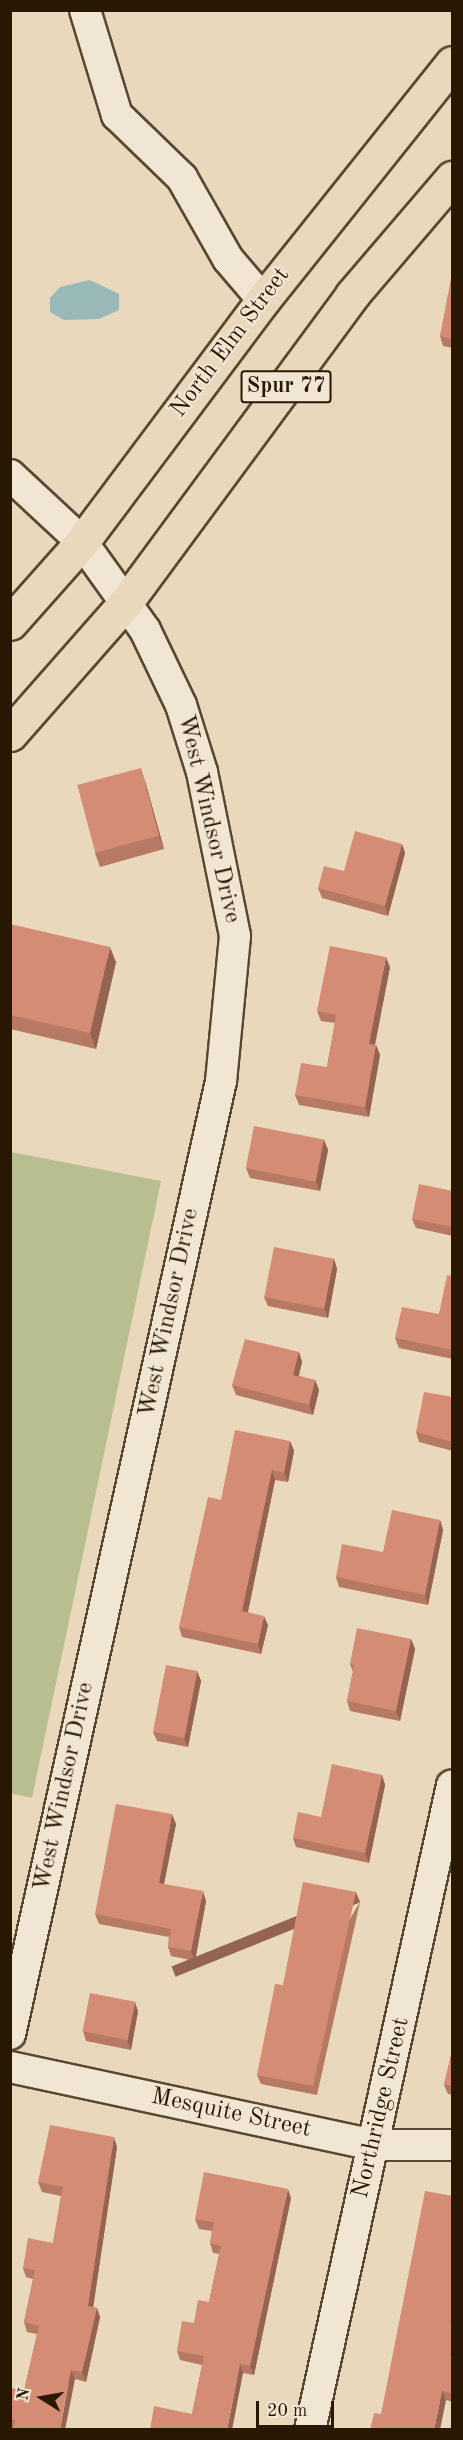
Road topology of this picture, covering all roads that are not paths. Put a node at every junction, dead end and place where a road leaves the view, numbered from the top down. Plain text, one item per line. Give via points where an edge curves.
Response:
1 (85, 10) edge
2 (453, 63) edge
3 (453, 178) edge
4 (263, 300) junction
5 (10, 475) edge
6 (82, 542) junction
7 (126, 602) junction
8 (10, 623) edge
9 (10, 734) edge
10 (453, 1785) edge
11 (10, 2034) edge
12 (10, 2067) edge
13 (374, 2145) junction
14 (453, 2145) edge
15 (310, 2430) edge

1 - 4 street via 117,115 182,178 228,259
2 - 4 main road, North Elm Street / Spur 77
3 - 7 main road, Spur 77 via 352,295
4 - 6 main road, North Elm Street / Spur 77
5 - 6 street, West Windsor Drive
6 - 7 street, West Windsor Drive
6 - 8 main road, North Elm Street / Spur 77
7 - 9 main road, Spur 77
7 - 11 street, West Windsor Drive via 181,705 202,772 235,936 233,1001 221,1081
10 - 13 street, Northridge Street
12 - 13 street, Mesquite Street
13 - 14 street, Mesquite Street
13 - 15 street, Northridge Street

